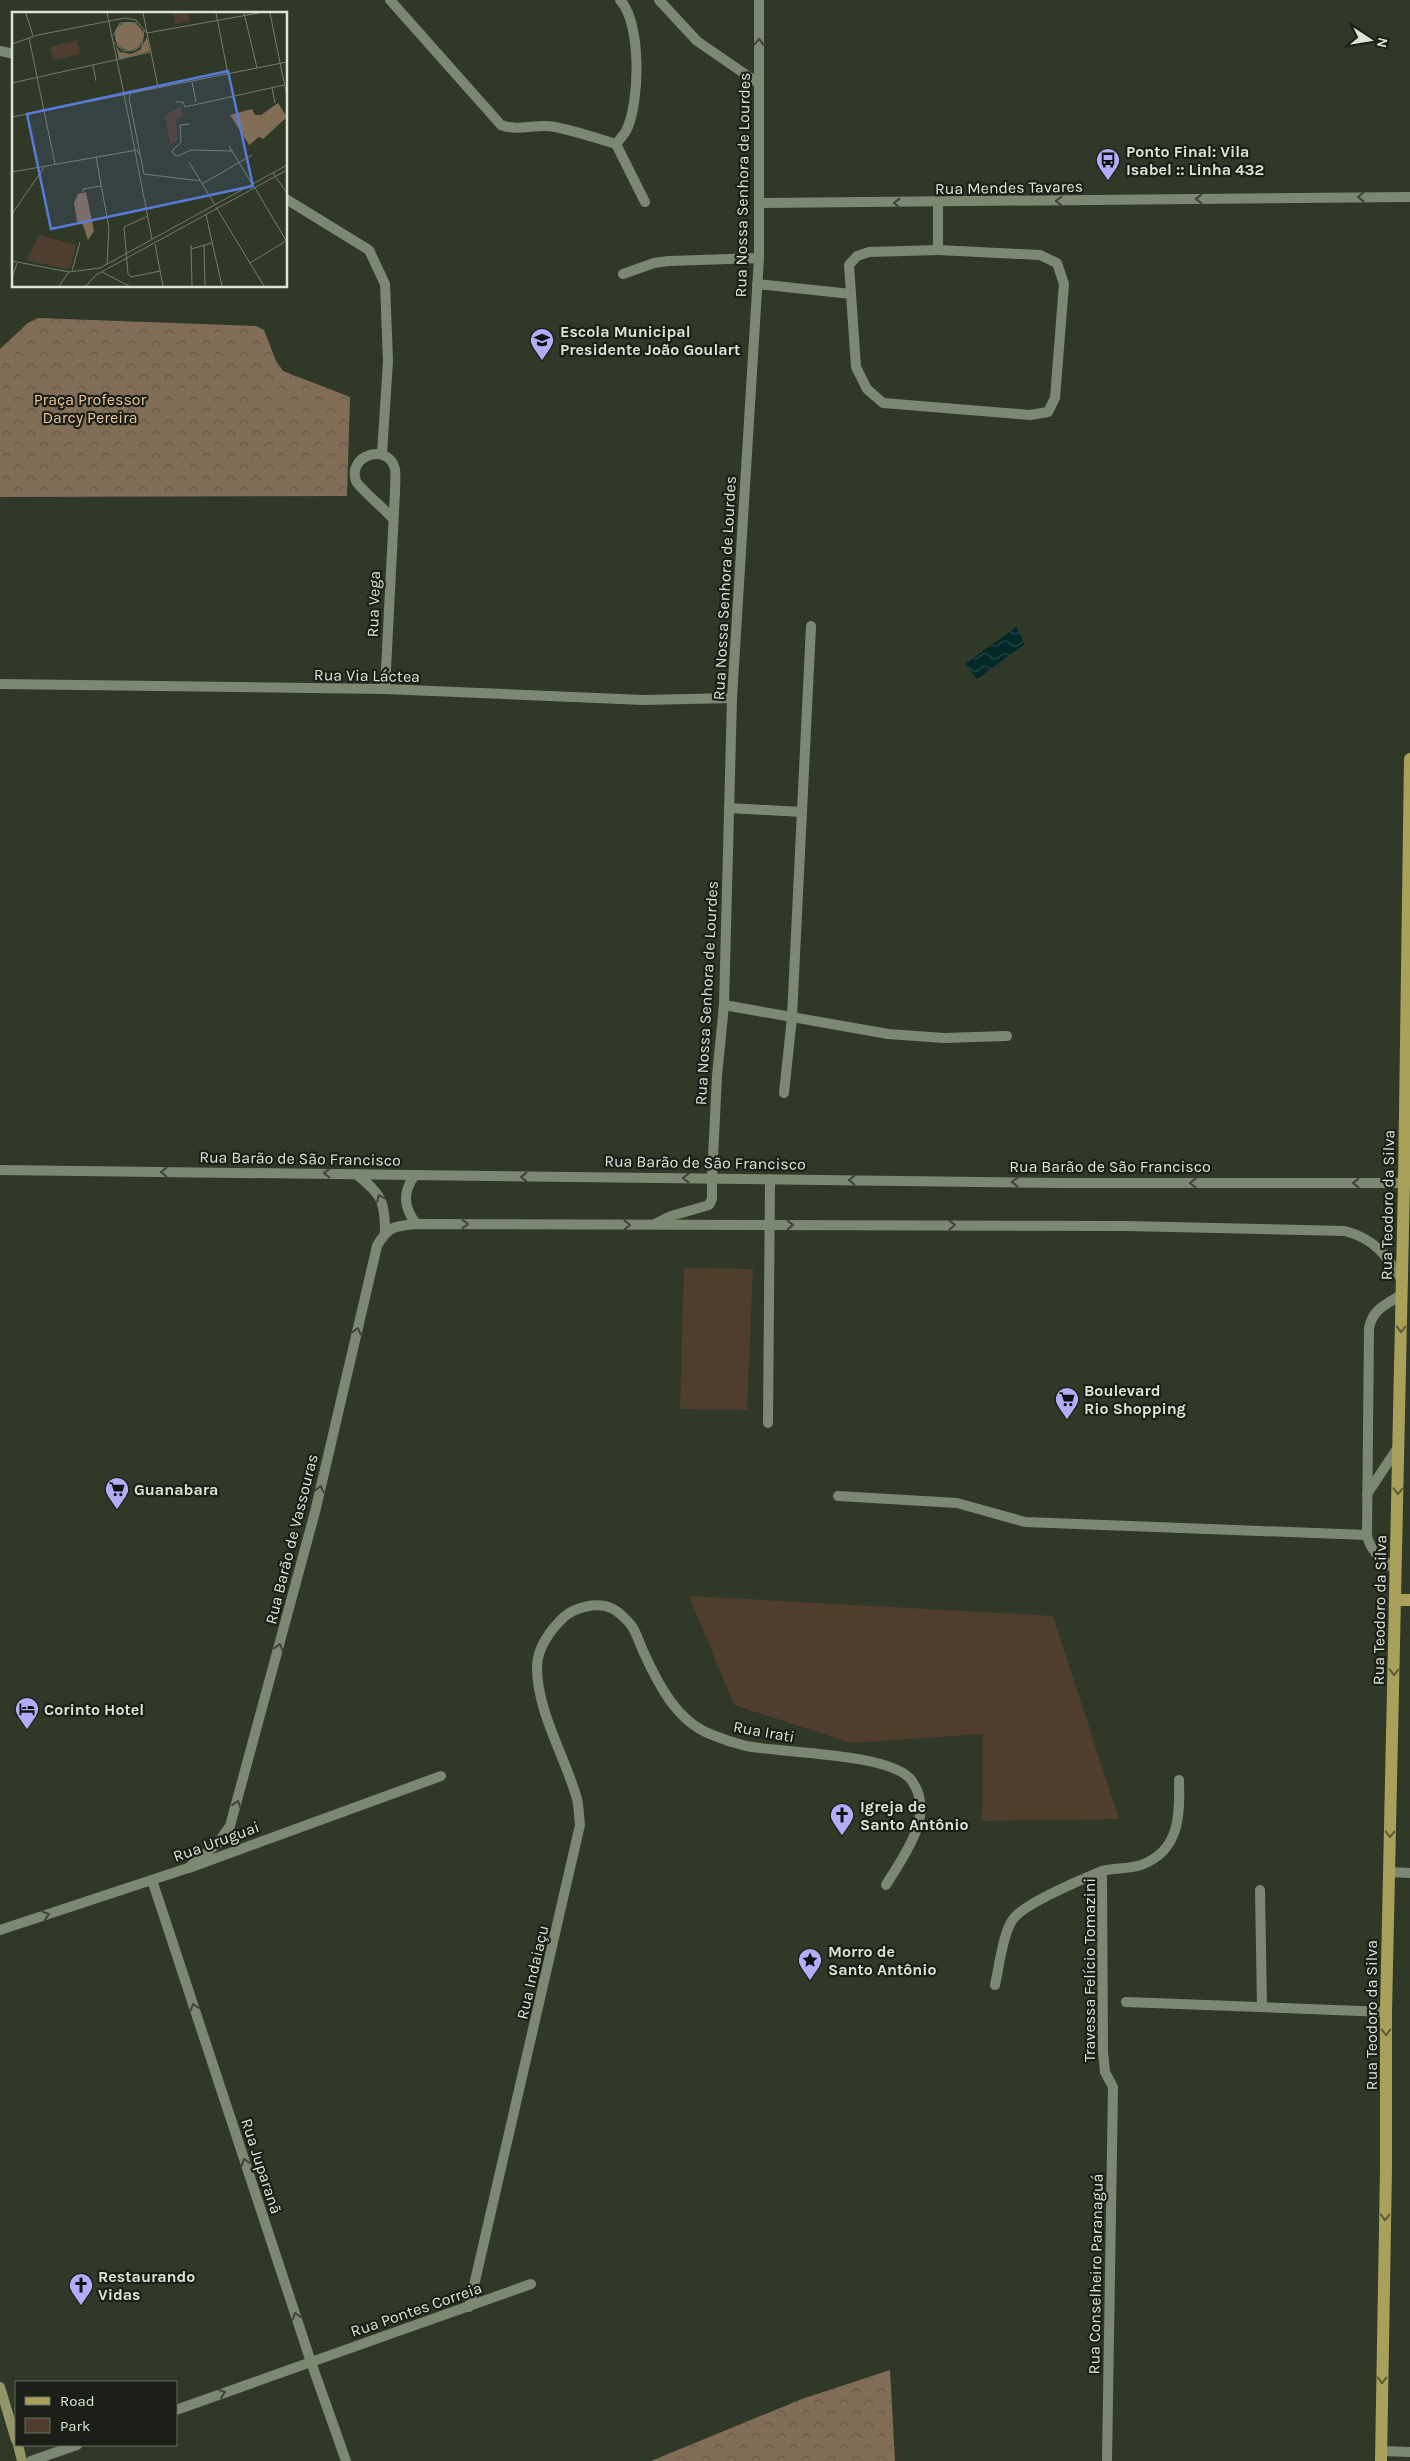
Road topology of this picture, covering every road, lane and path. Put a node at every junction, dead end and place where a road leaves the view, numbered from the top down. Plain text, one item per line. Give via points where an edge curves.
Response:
1 (390, 0) edge
2 (620, 0) edge
3 (659, 0) edge
4 (760, 0) edge
5 (758, 83) junction
6 (616, 144) junction
7 (1410, 197) edge
8 (288, 200) edge
9 (645, 202) dead end
10 (938, 202) junction
11 (759, 203) junction
12 (938, 250) junction
13 (759, 258) junction
14 (623, 274) dead end
15 (757, 284) junction
16 (851, 294) junction
17 (382, 454) junction
18 (394, 519) junction
19 (811, 626) dead end
20 (0, 684) edge
21 (385, 689) junction
22 (732, 698) junction
23 (1410, 759) edge
24 (730, 808) junction
25 (802, 812) junction
26 (724, 1005) junction
27 (792, 1017) junction
28 (1007, 1036) dead end
29 (784, 1093) dead end
30 (0, 1170) edge
31 (356, 1174) junction
32 (414, 1176) junction
33 (712, 1178) junction
34 (770, 1179) junction
35 (1407, 1183) edge
36 (416, 1224) junction
37 (652, 1225) junction
38 (769, 1225) junction
39 (385, 1232) junction
40 (1402, 1280) junction
41 (1402, 1295) junction
42 (768, 1423) dead end
43 (1399, 1446) junction
44 (1367, 1494) junction
45 (838, 1496) dead end
46 (1367, 1534) junction
47 (1396, 1570) junction
48 (1396, 1600) junction
49 (1410, 1600) edge
50 (542, 1646) joint
51 (441, 1776) dead end
52 (1179, 1780) dead end
53 (188, 1868) junction
54 (1102, 1871) junction
55 (1389, 1872) junction
56 (1410, 1873) edge
57 (152, 1880) junction
58 (886, 1885) dead end
59 (1260, 1890) dead end
60 (0, 1930) edge
61 (995, 1985) dead end
62 (1126, 2002) dead end
63 (1262, 2007) junction
64 (1386, 2012) junction
65 (1112, 2087) joint
66 (531, 2284) dead end
67 (469, 2307) junction
68 (311, 2362) junction
69 (0, 2387) edge
70 (178, 2409) edge
71 (15, 2437) edge
72 (18, 2446) edge
73 (74, 2446) edge
74 (1410, 2452) edge
75 (1381, 2456) edge
76 (22, 2461) edge
77 (31, 2461) edge
78 (346, 2461) edge
79 (1107, 2461) edge

1 - 6 street via 501,125 512,129 555,127
2 - 6 street via 626,6 635,30 636,89 626,130
3 - 5 street via 697,41
5 -> 4 street, Rua Nossa Senhora de Lourdes
5 - 11 street, Rua Nossa Senhora de Lourdes
6 - 9 street
7 -> 10 street, Rua Mendes Tavares
8 - 17 street via 369,250 385,284 388,361
10 -> 11 street, Rua Mendes Tavares
10 - 12 street
11 - 13 street, Rua Nossa Senhora de Lourdes
12 - 16 street via 869,252 857,256 849,265
12 - 16 street via 1040,255 1057,263 1064,284 1055,398 1048,412 1030,415 884,402 867,389 856,367
13 - 14 street via 669,261
13 - 15 street, Rua Nossa Senhora de Lourdes
15 - 16 street
15 - 22 street, Rua Nossa Senhora de Lourdes
17 - 18 street, Rua Vega via 394,468
17 - 18 street via 372,453 362,458 356,467 355,479
18 - 21 street, Rua Vega
19 - 25 street
20 - 21 street, Rua Via Láctea
21 - 22 street, Rua Via Láctea via 644,700
22 - 24 street, Rua Nossa Senhora de Lourdes
23 - 35 main road, Rua Teodoro da Silva
24 - 25 street
24 - 26 street, Rua Nossa Senhora de Lourdes
25 - 27 street
26 - 27 street
26 - 33 street, Rua Nossa Senhora de Lourdes
27 - 28 street via 888,1034 944,1038
27 - 29 street
31 -> 30 street, Rua Barão de São Francisco
31 - 32 street, Rua Barão de São Francisco
39 -> 31 street via 381,1197
33 -> 32 street, Rua Barão de São Francisco
32 - 36 street via 407,1186 405,1199 407,1211
33 - 34 street, Rua Barão de São Francisco
33 - 37 street, Rua Nossa Senhora de Lourdes via 709,1205
35 -> 34 street, Rua Barão de São Francisco
34 - 38 street
35 - 40 main road, Rua Teodoro da Silva
36 -> 37 street
36 - 39 street via 397,1226
37 - 38 street
38 -> 40 street via 1126,1226 1345,1231 1363,1236 1377,1247
38 - 42 street
53 -> 39 street, Rua Barão de Vassouras via 218,1844 230,1826 238,1803 315,1512 377,1246
40 - 41 main road, Rua Teodoro da Silva
41 -> 43 main road, Rua Teodoro da Silva
41 - 44 street via 1376,1310 1370,1323
43 - 44 street
43 -> 47 main road, Rua Teodoro da Silva
44 - 46 street
45 - 46 street via 957,1503 1025,1522
46 - 47 street via 1375,1554
47 - 48 main road, Rua Teodoro da Silva
48 - 49 main road
48 -> 55 main road, Rua Teodoro da Silva
50 - 58 street, Rua Irati via 566,1615 589,1606 611,1608 632,1626 658,1682 674,1706 695,1728 746,1746 875,1762 901,1769 912,1779 921,1796 920,1818 911,1844
50 - 67 street, Rua Indaiaçu via 537,1666 542,1700 577,1799 580,1825
51 - 53 street, Rua Uruguai
52 - 54 street, Travessa Felício Tomazini via 1180,1818 1163,1851 1141,1864
53 - 57 street, Rua Uruguai
54 - 61 street via 1037,1902 1014,1917
54 - 65 street, Travessa Felício Tomazini via 1102,2052 1105,2072
55 - 56 street
55 - 64 main road, Rua Teodoro da Silva
60 -> 57 street, Rua Uruguai
68 -> 57 street, Rua Juparanã
59 - 63 street
62 - 63 street
63 - 64 street
64 -> 75 main road, Rua Teodoro da Silva
65 - 79 street, Rua Conselheiro Paranaguá
66 - 67 street, Rua Pontes Correia
67 - 68 street, Rua Pontes Correia
70 -> 68 street, Rua Pontes Correia
68 - 78 street, Rua Juparanã
69 - 71 main road
72 - 76 main road
73 - 77 street
74 - 75 street

